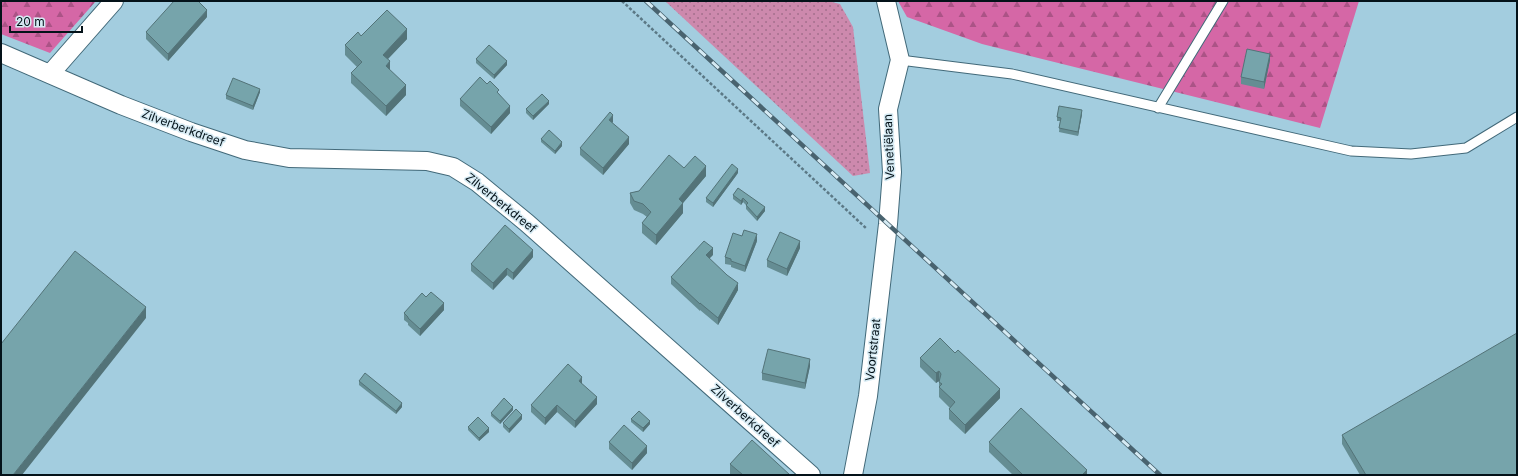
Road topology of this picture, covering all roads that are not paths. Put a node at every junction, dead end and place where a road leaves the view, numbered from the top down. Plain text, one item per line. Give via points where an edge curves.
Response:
1 (114, 1) edge
2 (886, 1) edge
3 (1223, 1) edge
4 (1, 53) edge
5 (900, 60) junction
6 (50, 74) junction
7 (1158, 108) junction
8 (1517, 117) edge
9 (888, 224) joint
10 (811, 475) edge
11 (853, 475) edge

1 - 6 street
2 - 5 street, Venetiëlaan
3 - 7 lane
4 - 6 street, Zilverberkdreef
5 - 7 lane via 1012,74
5 - 9 street, Venetiëlaan via 888,109 892,172
6 - 10 street, Zilverberkdreef via 121,105 245,150 289,158 428,161 453,167 477,182 527,223
7 - 8 lane via 1351,151 1411,154 1466,148
9 - 11 street, Voortstraat via 868,396

